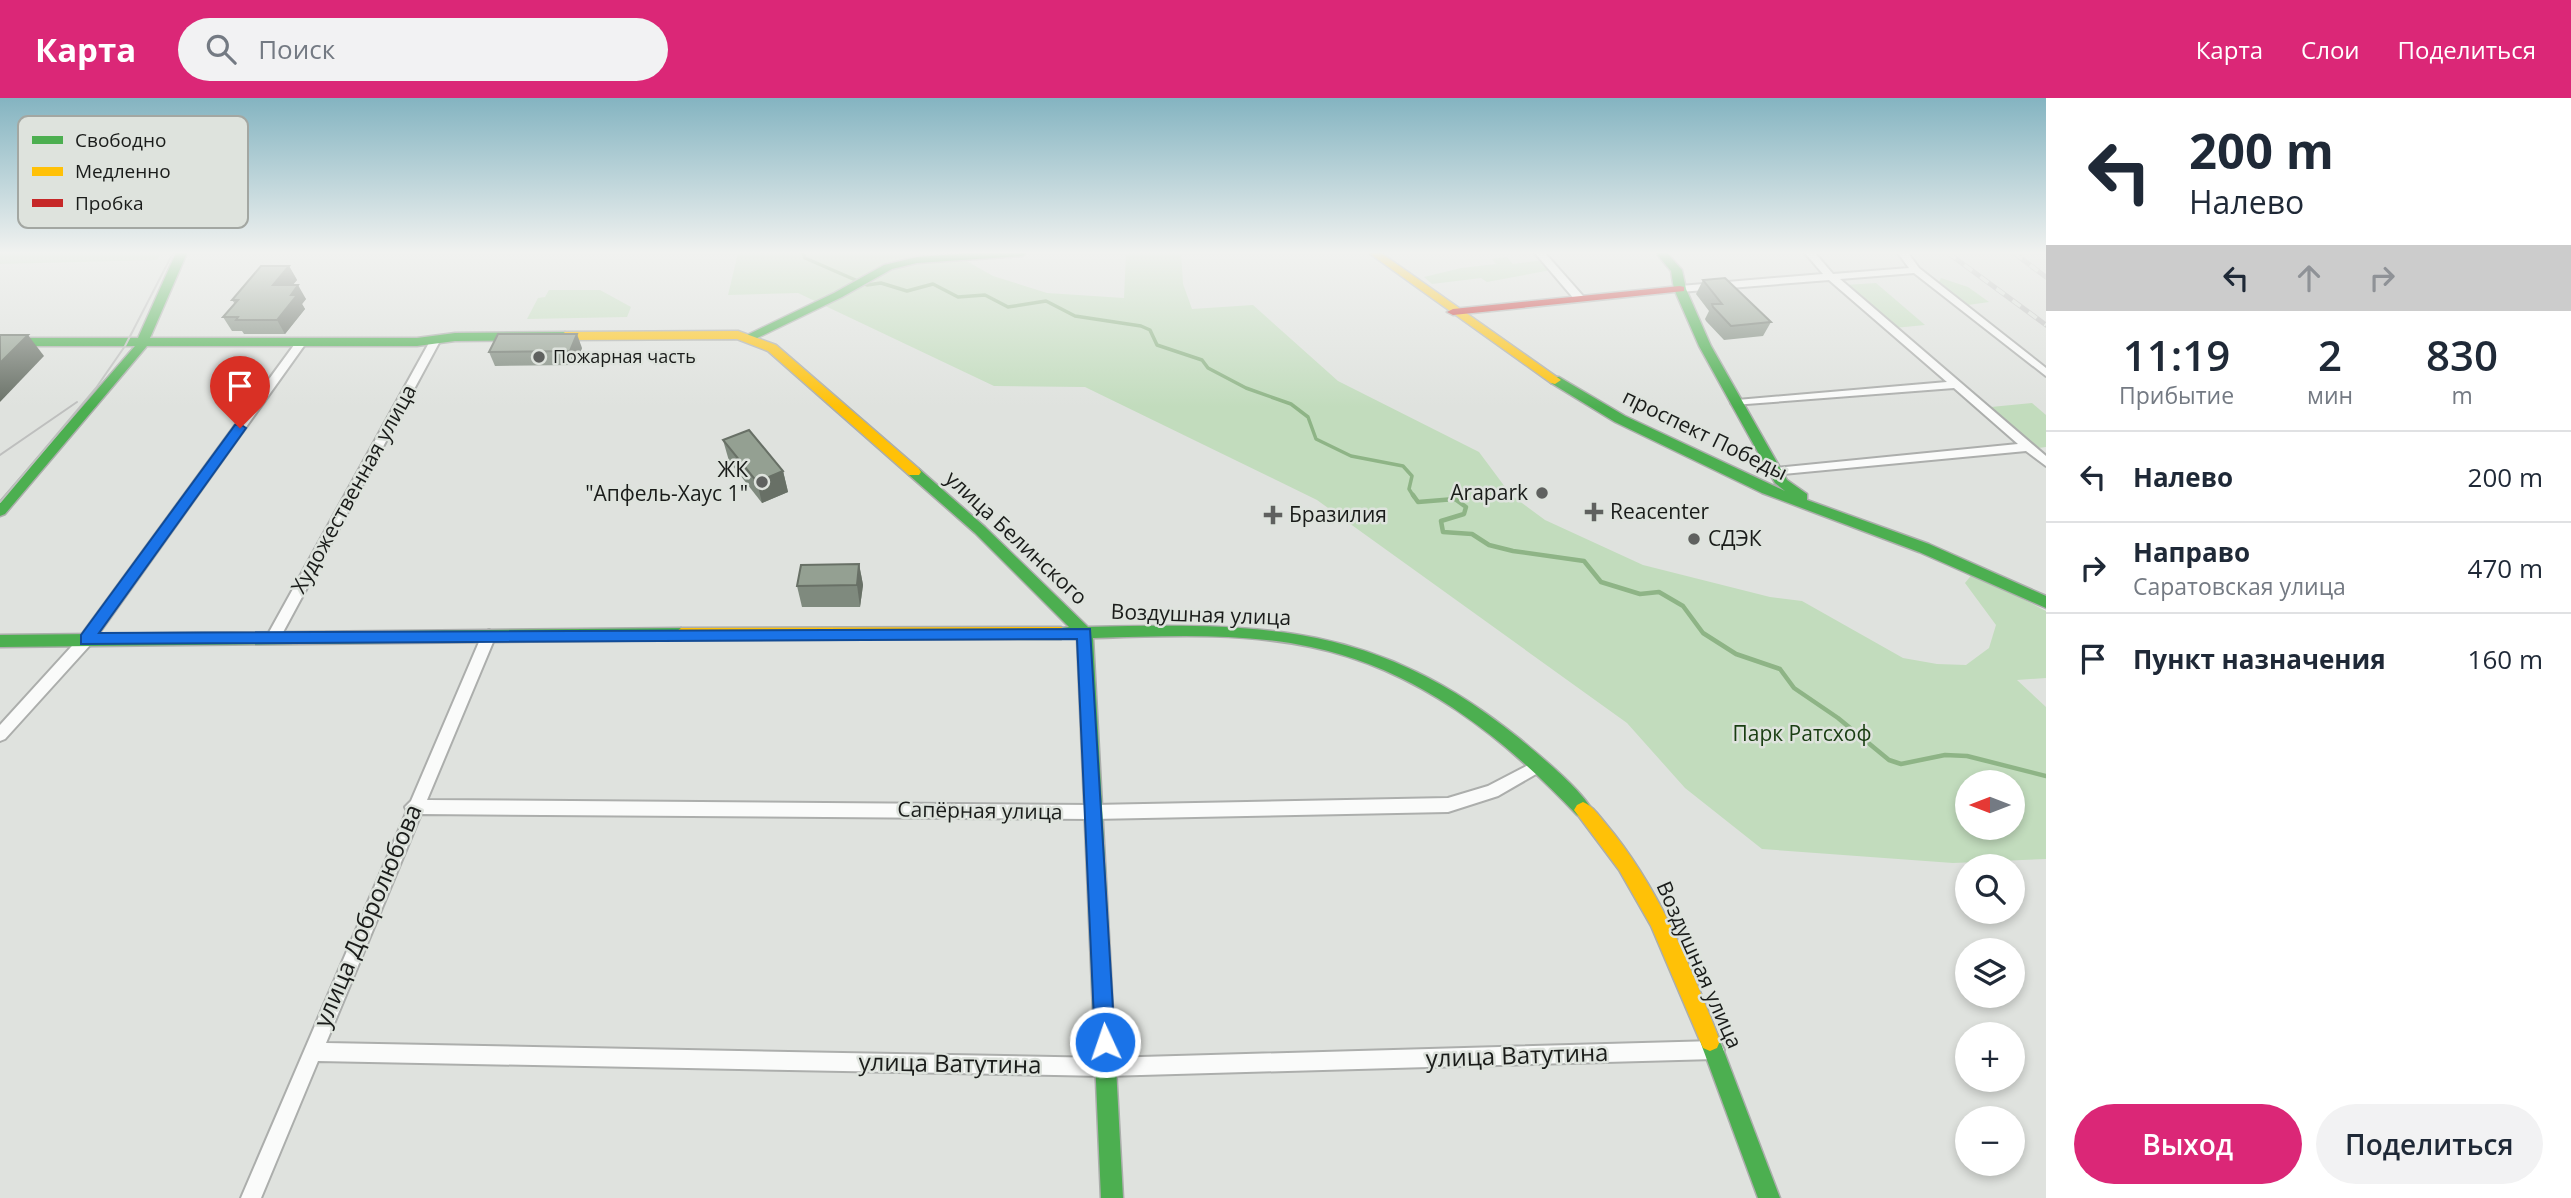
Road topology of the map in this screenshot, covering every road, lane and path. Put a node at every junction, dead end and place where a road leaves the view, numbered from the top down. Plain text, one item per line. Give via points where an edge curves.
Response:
1 (159, 304) edge
2 (816, 304) edge
3 (1444, 304) edge
4 (1522, 304) edge
5 (1686, 304) edge
6 (1862, 304) edge
7 (1959, 304) edge
8 (1454, 312) junction
9 (743, 336) junction
10 (435, 341) junction
11 (0, 342) edge
12 (142, 343) junction
13 (301, 343) junction
14 (2046, 373) edge
15 (1954, 385) junction
16 (1737, 403) junction
17 (2029, 447) junction
18 (2046, 462) edge
19 (1776, 472) junction
20 (1742, 478) junction
21 (0, 511) edge
22 (2046, 593) edge
23 (2046, 602) edge
24 (1085, 634) junction
25 (489, 635) junction
26 (274, 636) junction
27 (86, 639) junction
28 (0, 641) edge
29 (0, 735) edge
30 (1538, 766) junction
31 (413, 807) junction
32 (1093, 812) junction
33 (1715, 1050) junction
34 (312, 1052) junction
35 (1106, 1068) junction
36 (251, 1198) edge
37 (1112, 1198) edge
38 (1769, 1198) edge

1 - 12 street
2 - 9 street
3 - 8 street, проспект Победы
4 - 8 street
5 - 16 street
6 - 15 street
7 - 14 street
8 - 20 street, проспект Победы via 1599,407
9 - 10 street via 455,337
9 - 24 street, улица Белинского via 784,358 980,530
10 - 13 street
10 - 26 street, Художественная улица
11 - 12 street
12 - 13 street
12 - 21 street
13 - 27 street
15 - 16 street
15 - 17 street
16 - 19 street
17 - 18 street
17 - 19 street
19 - 20 street via 1769,477
19 - 22 street, проспект Победы via 1787,489 1801,496 1930,542
20 - 23 street, проспект Победы via 1924,548
24 - 25 street, Воздушная улица
24 - 30 street, Воздушная улица via 1250,633 1346,649 1390,665 1462,702
24 - 32 street, улица Белинского
25 - 26 street, Воздушная улица
25 - 31 street, улица Добролюбова
26 - 27 street, Воздушная улица
27 - 28 street, Воздушная улица
27 - 29 street
30 - 32 street, Сапёрная улица via 1493,791 1448,805
30 - 33 street, Воздушная улица via 1574,796 1621,851 1659,915
31 - 32 street, Сапёрная улица
31 - 34 street, улица Добролюбова
32 - 35 street, улица Белинского
33 - 35 street, улица Ватутина
33 - 38 street, Воздушная улица
34 - 35 street, улица Ватутина
34 - 36 street, улица Добролюбова
35 - 37 street, улица Белинского

